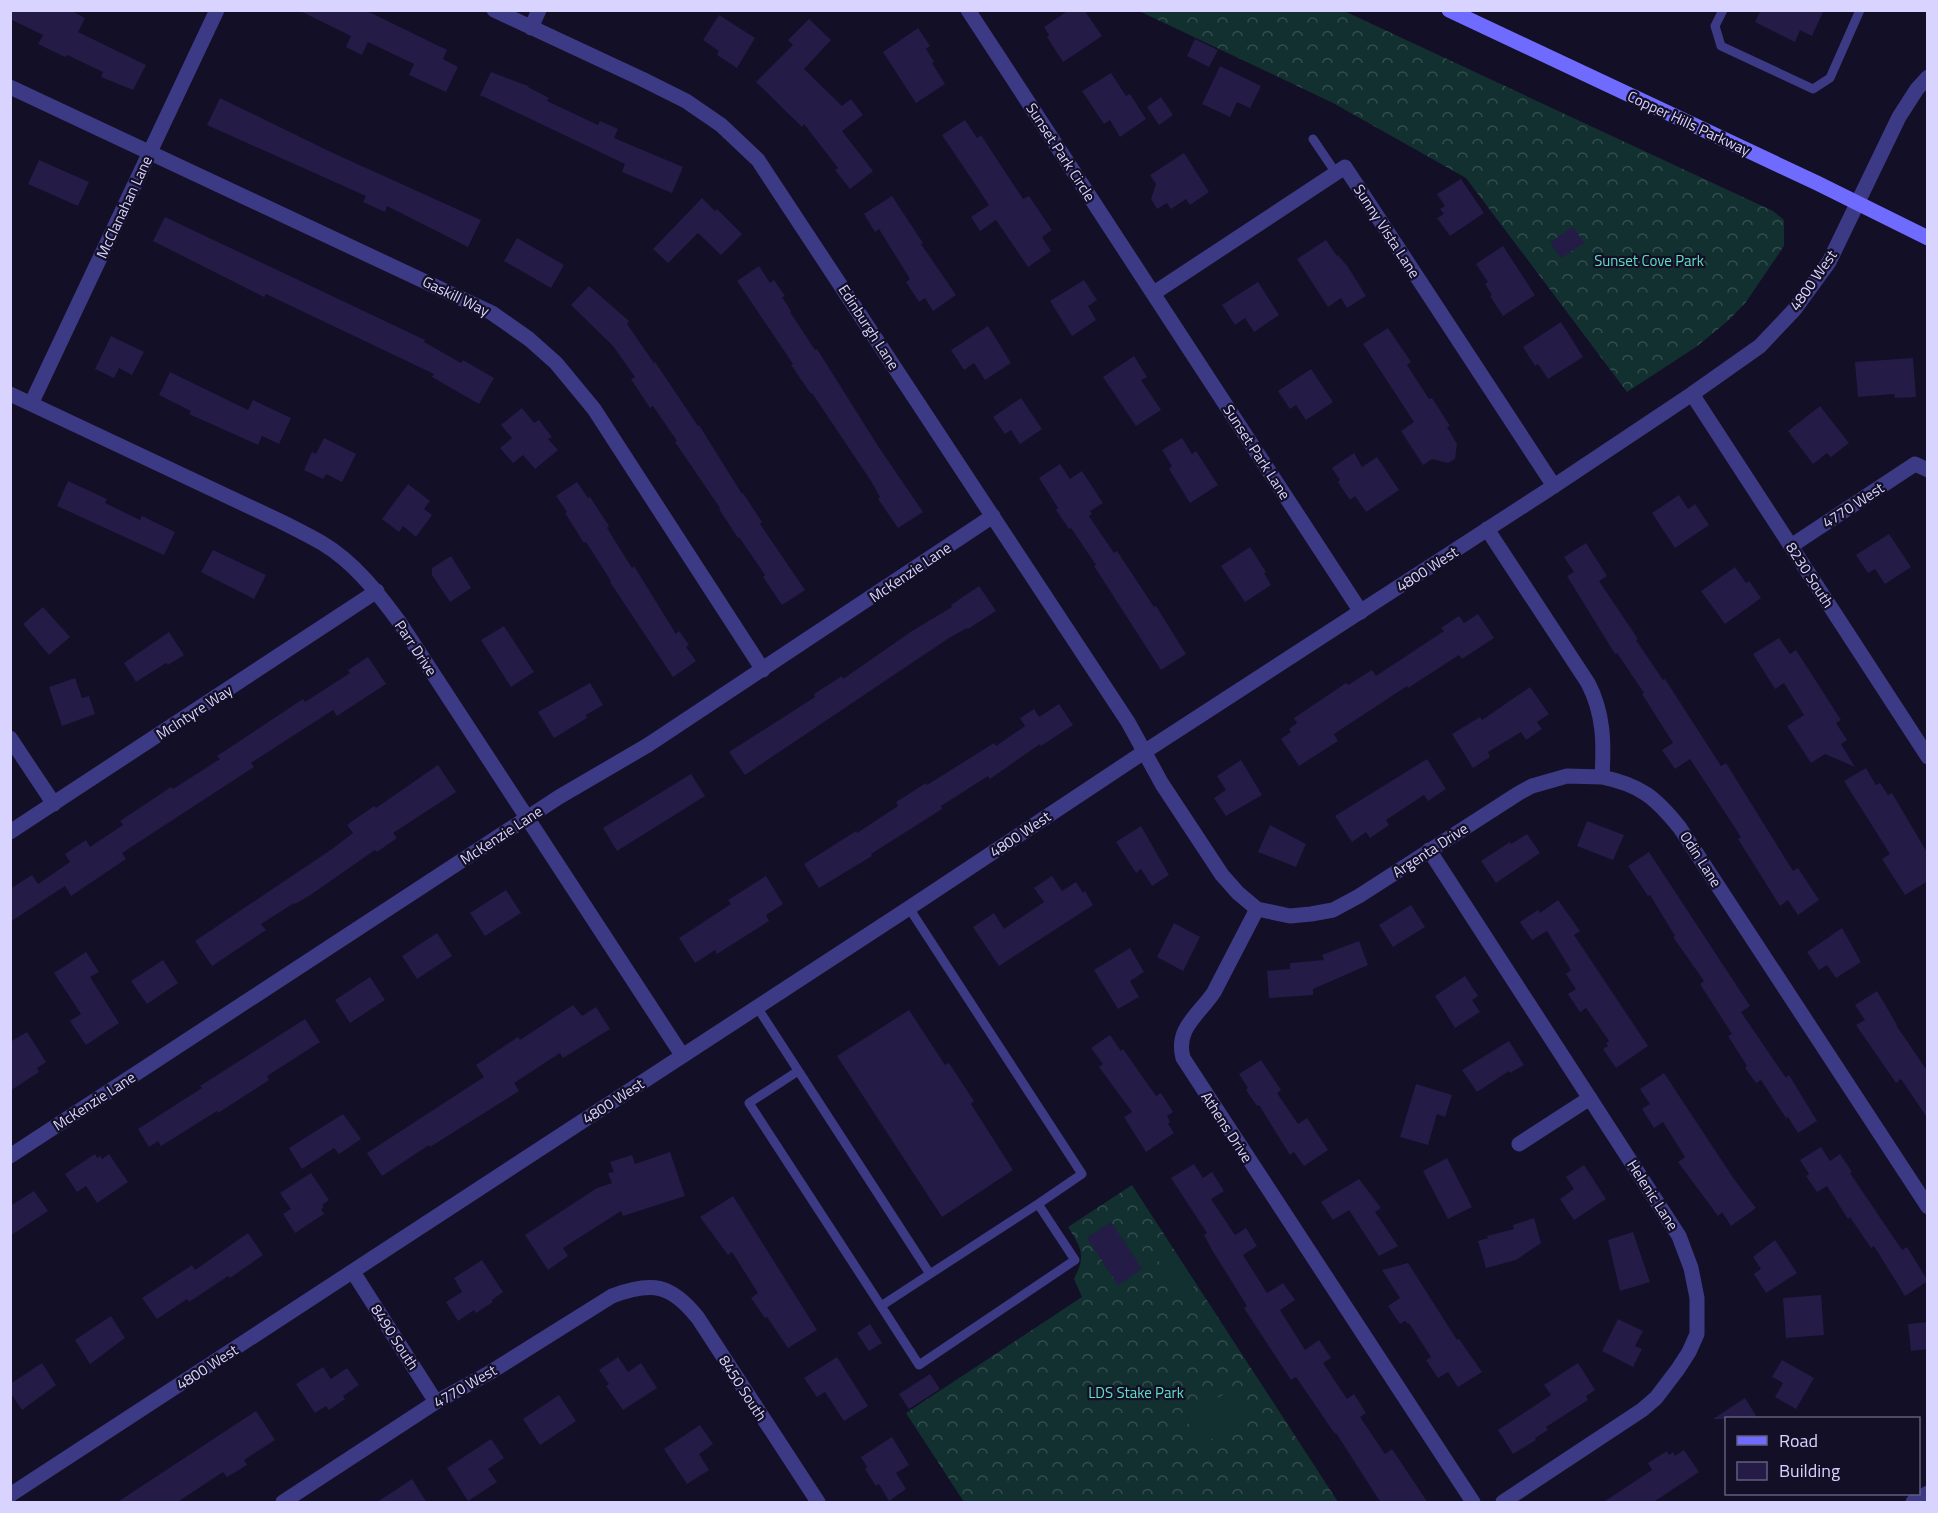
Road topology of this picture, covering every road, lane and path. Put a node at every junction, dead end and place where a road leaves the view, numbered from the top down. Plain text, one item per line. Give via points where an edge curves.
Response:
1 (217, 10) edge
2 (494, 10) edge
3 (539, 10) edge
4 (968, 10) edge
5 (1449, 10) edge
6 (1723, 10) edge
7 (1860, 10) edge
8 (531, 28) junction
9 (1928, 77) edge
10 (10, 87) edge
11 (1313, 139) dead end
12 (150, 153) junction
13 (1336, 173) junction
14 (1858, 205) junction
15 (1928, 238) edge
16 (1154, 292) junction
17 (10, 394) edge
18 (1692, 394) junction
19 (31, 404) junction
20 (1921, 467) edge
21 (1554, 486) junction
22 (993, 516) junction
23 (1487, 529) junction
24 (1791, 546) junction
25 (377, 591) junction
26 (1361, 612) junction
27 (764, 670) junction
28 (10, 738) edge
29 (1144, 752) junction
30 (1928, 757) edge
31 (1602, 777) junction
32 (54, 804) junction
33 (527, 818) junction
34 (10, 832) edge
35 (1429, 850) junction
36 (909, 908) junction
37 (1257, 909) junction
38 (757, 1007) junction
39 (682, 1055) junction
40 (798, 1071) junction
41 (1590, 1098) junction
42 (1519, 1144) dead end
43 (10, 1156) edge
44 (1038, 1204) junction
45 (1928, 1208) edge
46 (353, 1272) junction
47 (930, 1274) junction
48 (656, 1287) joint
49 (881, 1306) junction
50 (436, 1402) junction
51 (1928, 1493) edge
52 (10, 1495) edge
53 (282, 1503) edge
54 (818, 1503) edge
55 (1473, 1503) edge
56 (1503, 1503) edge
57 (1913, 1503) edge

1 - 12 street, McClanahan Lane
2 - 8 street, Edinburgh Lane
3 - 8 street
4 - 16 street, Sunset Park Circle
5 - 14 main road, Copper Hills Parkway
6 - 7 lane via 1715,26 1721,46 1813,89 1830,78
8 - 22 street, Edinburgh Lane via 686,101 721,125 758,160
9 - 14 street, 4800 West via 1899,117
10 - 12 street, Gaskill Way
11 - 13 lane
12 - 19 street, McClanahan Lane
12 - 27 street, Gaskill Way via 492,313 529,339 556,363 594,409
13 - 16 street
13 - 21 street, Sunny Vista Lane via 1345,167
14 - 15 main road, Copper Hills Parkway
14 - 18 street, 4800 West via 1829,262 1794,310 1760,346
16 - 26 street, Sunset Park Lane
17 - 19 street, Parr Drive
18 - 21 street, 4800 West
18 - 24 street, 8230 South
19 - 25 street, Parr Drive via 323,544
20 - 24 street, 4770 West
21 - 23 street, 4800 West
22 - 27 street, McKenzie Lane
22 - 29 street, Edinburgh Lane
23 - 26 street, 4800 West
23 - 31 street via 1596,698 1604,740
24 - 30 street, 8230 South
25 - 32 street, McIntyre Way
25 - 33 street, Parr Drive
26 - 29 street, 4800 West
27 - 33 street, McKenzie Lane
28 - 32 street
29 - 36 street, 4800 West
29 - 37 street via 1222,875
31 - 35 street, Argenta Drive via 1567,776 1532,786
31 - 45 street, Odin Lane via 1647,794 1680,828
32 - 34 street, McIntyre Way
33 - 39 street, Parr Drive
33 - 43 street, McKenzie Lane
35 - 37 street, Argenta Drive via 1333,910 1290,916
35 - 41 street, Helenic Lane
36 - 38 street, 4800 West
36 - 44 lane via 1082,1174
37 - 55 street, Athens Drive via 1214,992 1181,1036 1183,1058
38 - 39 street, 4800 West
38 - 40 lane
39 - 46 street, 4800 West
40 - 47 lane
40 - 49 lane via 749,1103
41 - 42 street
41 - 56 street, Helenic Lane via 1679,1236 1697,1298 1697,1334 1656,1398
44 - 47 lane
44 - 49 lane via 1075,1260 919,1365
46 - 50 street, 8490 South
46 - 52 street, 4800 West
47 - 49 lane
48 - 50 street, 4770 West via 634,1288 612,1296
48 - 54 street, 8450 South via 680,1298 698,1318
50 - 53 street, 4770 West
51 - 57 street

